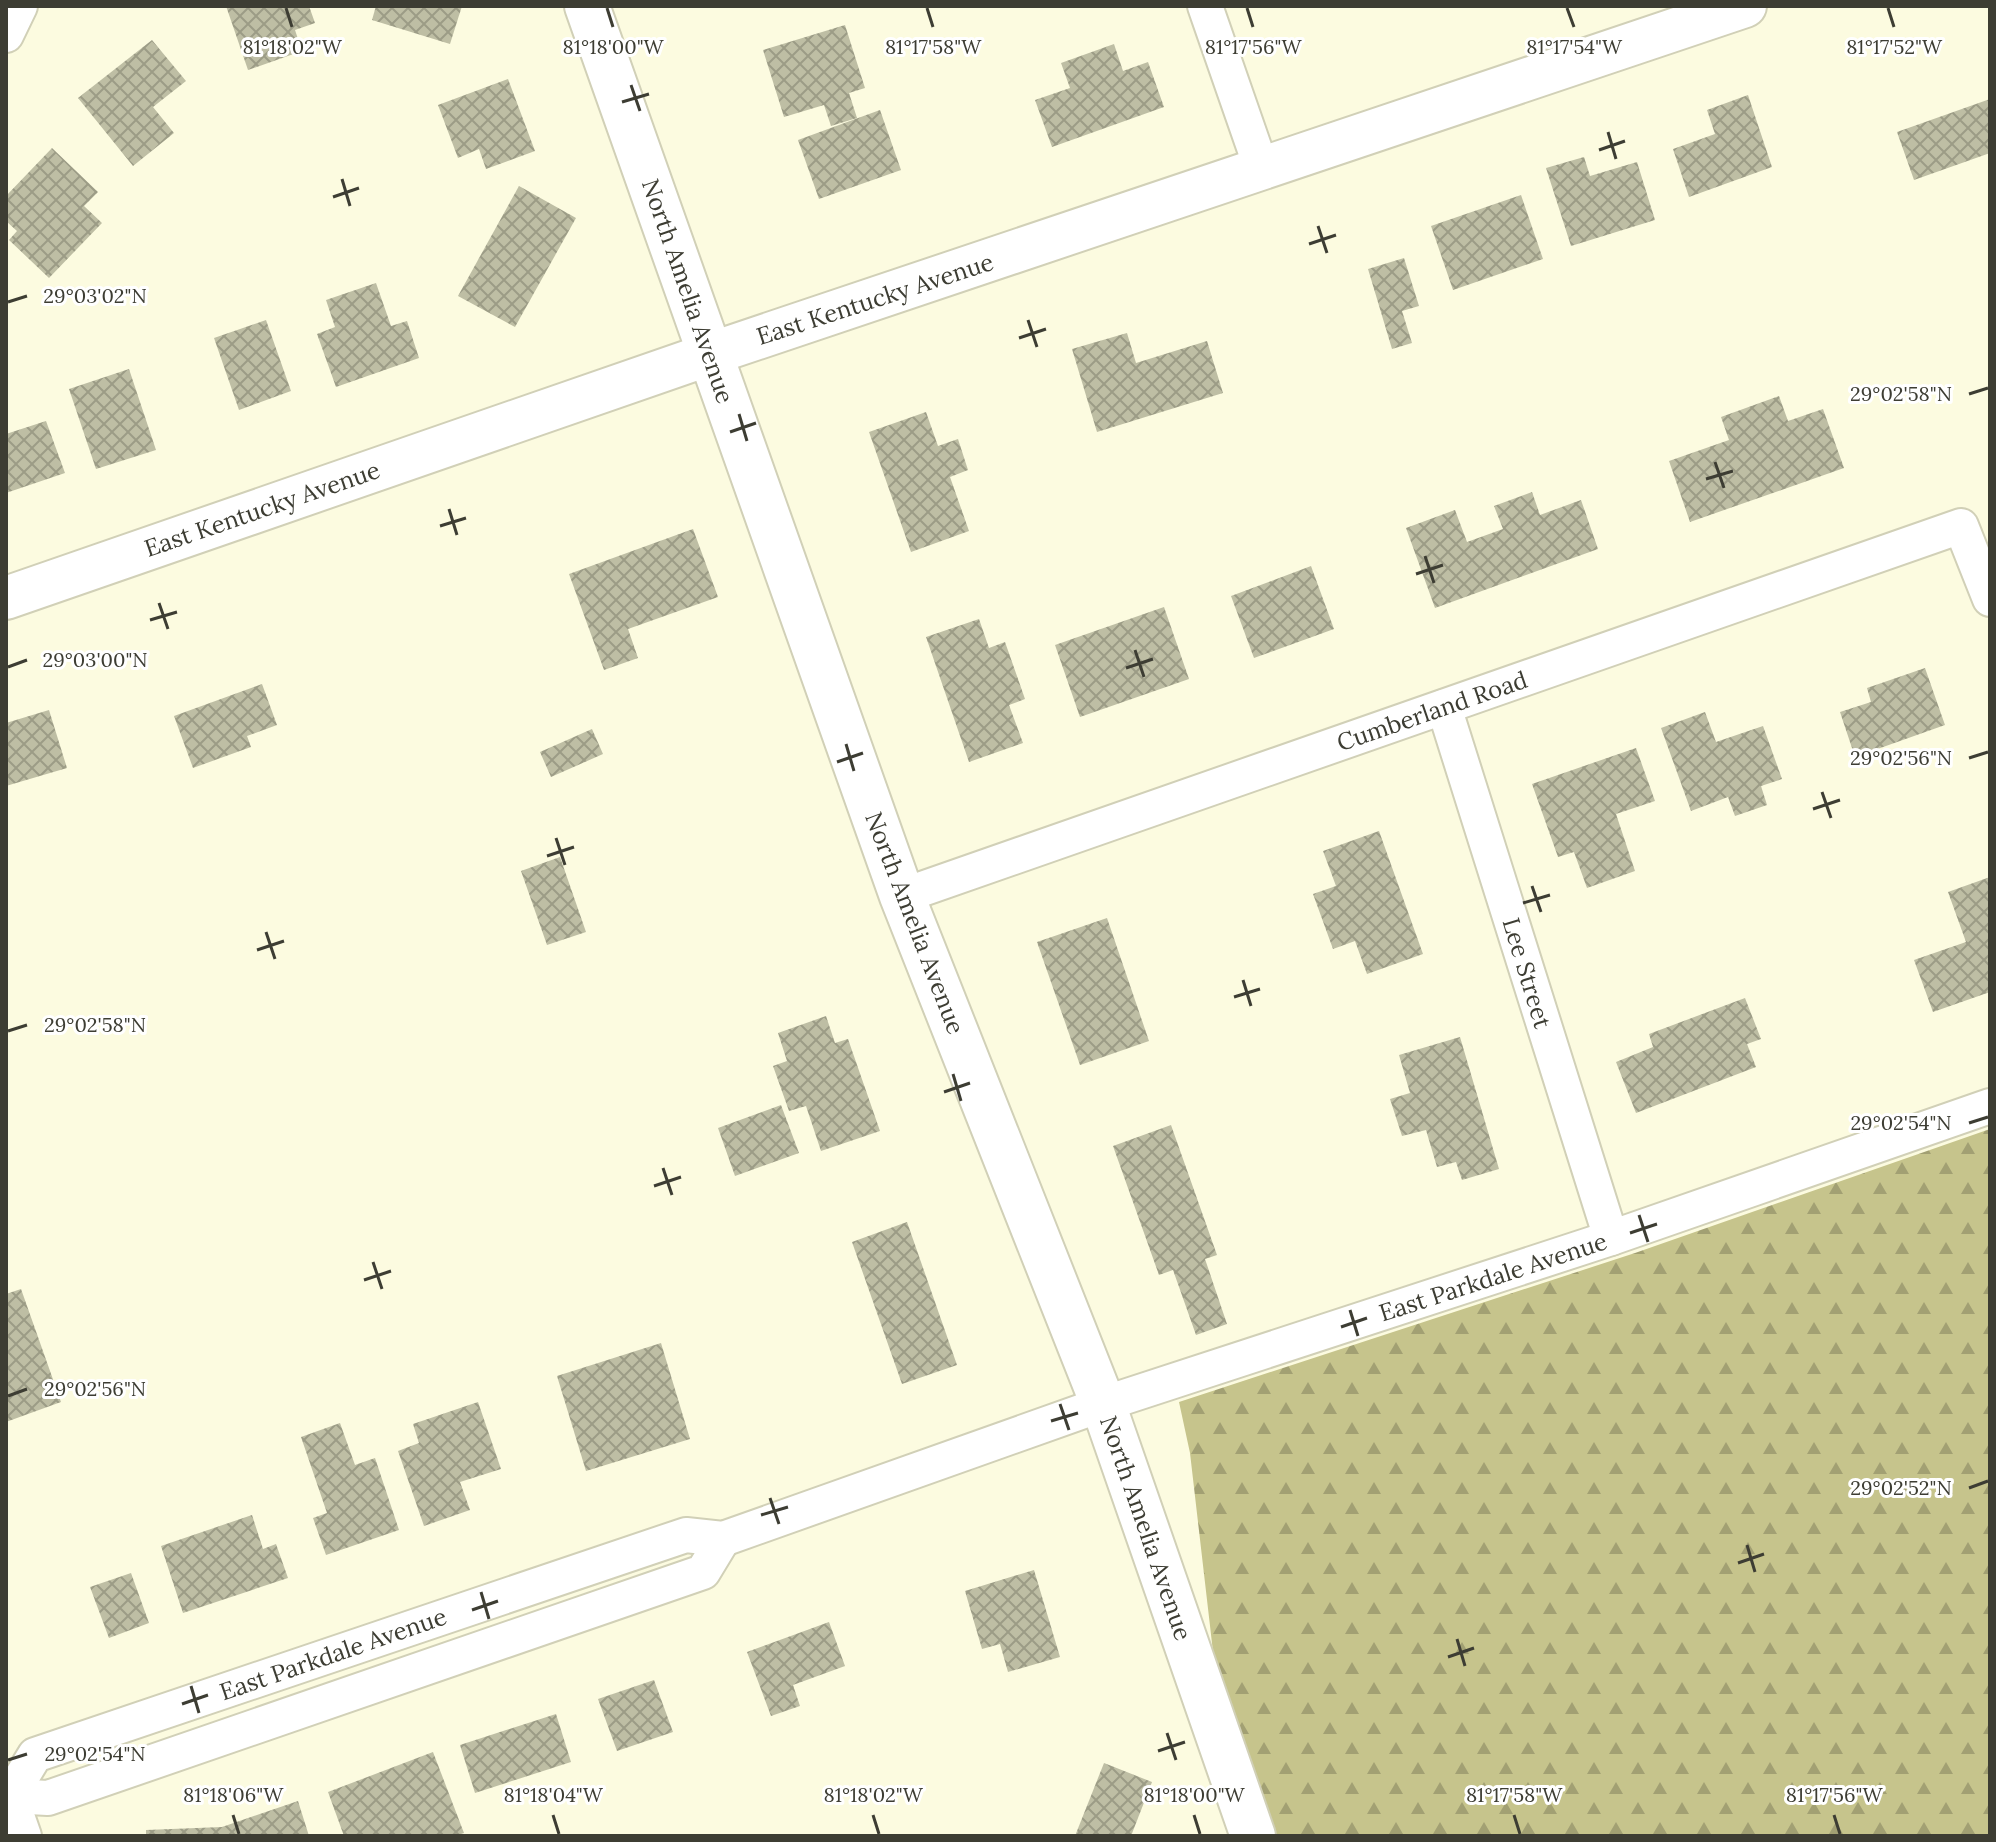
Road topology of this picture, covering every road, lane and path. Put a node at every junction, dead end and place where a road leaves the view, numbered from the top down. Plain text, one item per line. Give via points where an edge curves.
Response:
1 (20, 6) edge
2 (587, 6) edge
3 (1205, 6) edge
4 (1745, 6) edge
5 (6, 35) edge
6 (1262, 170) junction
7 (710, 354) junction
8 (6, 598) edge
9 (1990, 599) edge
10 (1444, 707) junction
11 (902, 896) junction
12 (1990, 1106) edge
13 (1611, 1238) junction
14 (1103, 1404) junction
15 (723, 1539) junction
16 (7, 1792) edge
17 (24, 1836) edge
18 (1253, 1836) edge

1 - 5 street
2 - 7 main road, North Amelia Avenue
3 - 6 street
4 - 6 street, East Kentucky Avenue
6 - 7 street, East Kentucky Avenue
7 - 8 street, East Kentucky Avenue
7 - 11 main road, North Amelia Avenue
9 - 10 street, Cumberland Road via 1961,526
10 - 11 street, Cumberland Road
10 - 13 street, Lee Street
11 - 14 main road, North Amelia Avenue
12 - 13 street, East Parkdale Avenue
13 - 14 street, East Parkdale Avenue
14 - 15 street, East Parkdale Avenue
14 - 18 main road, North Amelia Avenue
15 - 16 street, East Parkdale Avenue via 686,1535 35,1755
15 - 16 street, East Parkdale Avenue via 703,1572 48,1798
16 - 17 street

